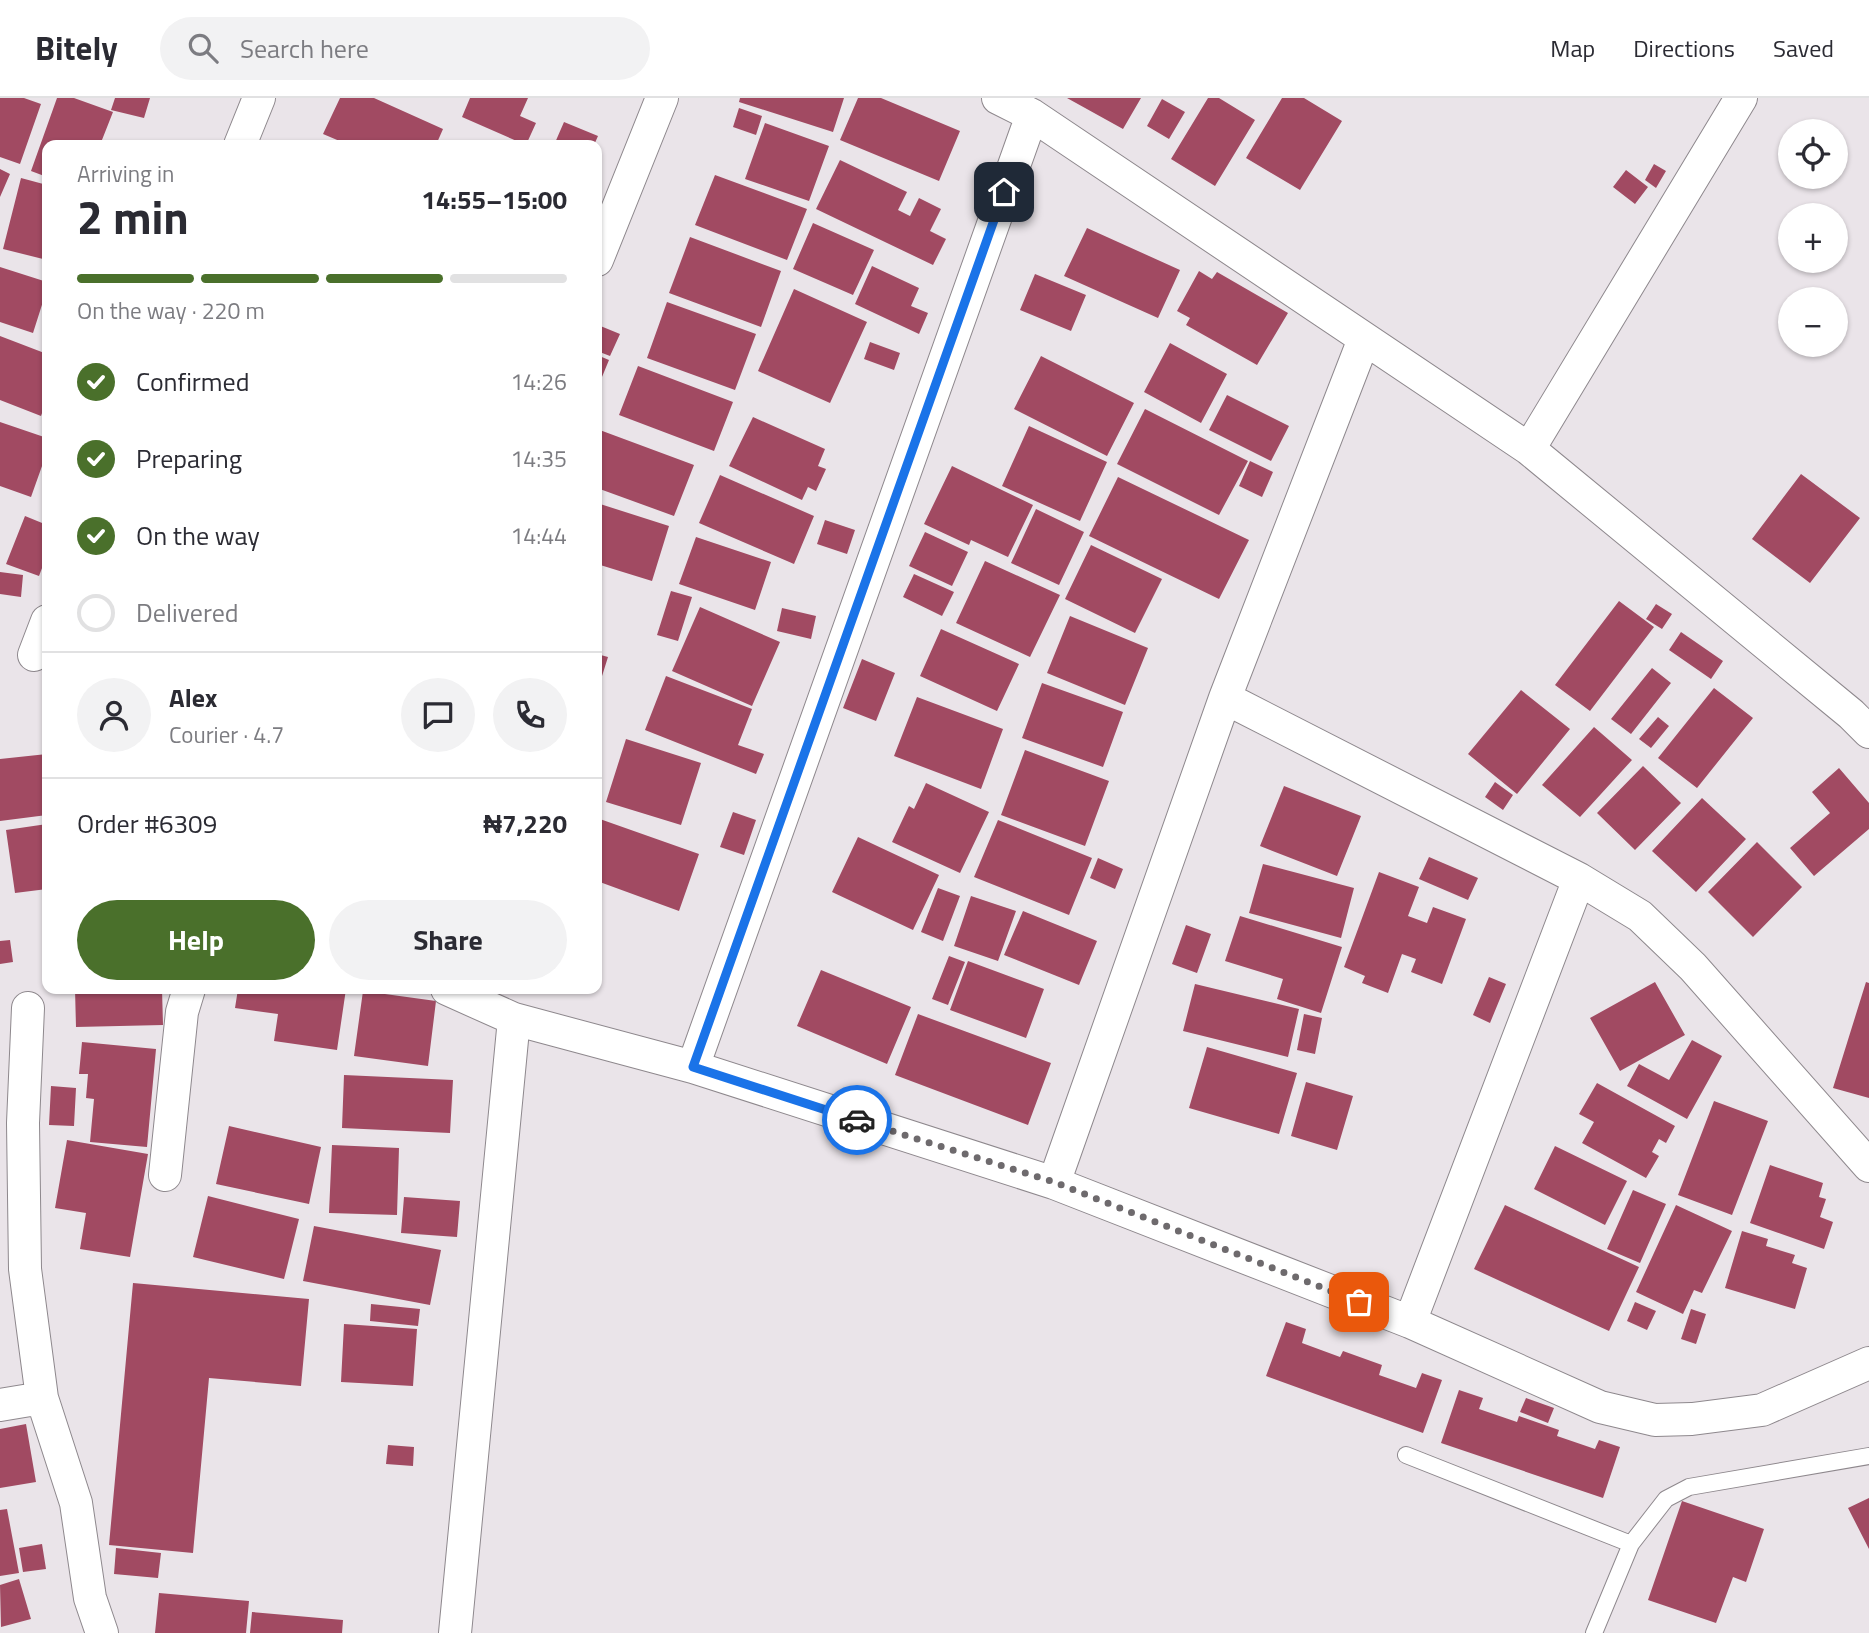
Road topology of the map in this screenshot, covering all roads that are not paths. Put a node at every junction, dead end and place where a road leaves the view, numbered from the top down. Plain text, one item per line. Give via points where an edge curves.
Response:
1 (259, 98) edge
2 (663, 98) edge
3 (998, 98) edge
4 (1741, 98) edge
5 (1032, 115) junction
6 (242, 140) edge
7 (602, 248) edge
8 (1364, 339) junction
9 (1529, 449) junction
10 (42, 634) edge
11 (34, 654) dead end
12 (1225, 698) junction
13 (1863, 714) edge
14 (1579, 879) junction
15 (187, 994) edge
16 (458, 994) edge
17 (28, 1008) dead end
18 (514, 1019) junction
19 (693, 1067) junction
20 (1869, 1166) edge
21 (165, 1175) dead end
22 (1054, 1182) junction
23 (1410, 1322) junction
24 (1869, 1363) edge
25 (42, 1398) junction
26 (0, 1405) edge
27 (1406, 1455) dead end
28 (1869, 1456) edge
29 (1630, 1545) junction
30 (102, 1633) edge
31 (455, 1633) edge
32 (1594, 1633) edge

1 - 6 street
2 - 7 street
3 - 5 street
4 - 9 street
5 - 8 street
5 - 19 street
8 - 9 street
8 - 12 street
9 - 13 street
10 - 11 street
12 - 14 street
12 - 22 street
14 - 20 street via 1640,916 1693,967
14 - 23 street
15 - 21 street
16 - 18 street
17 - 25 street via 23,1123 25,1269
18 - 19 street
18 - 31 street
19 - 22 street
22 - 23 street
23 - 24 street via 1600,1408 1655,1420 1762,1410
25 - 26 street
25 - 30 street via 76,1503 90,1598
27 - 29 lane
28 - 29 lane via 1689,1487 1666,1499
29 - 32 lane

